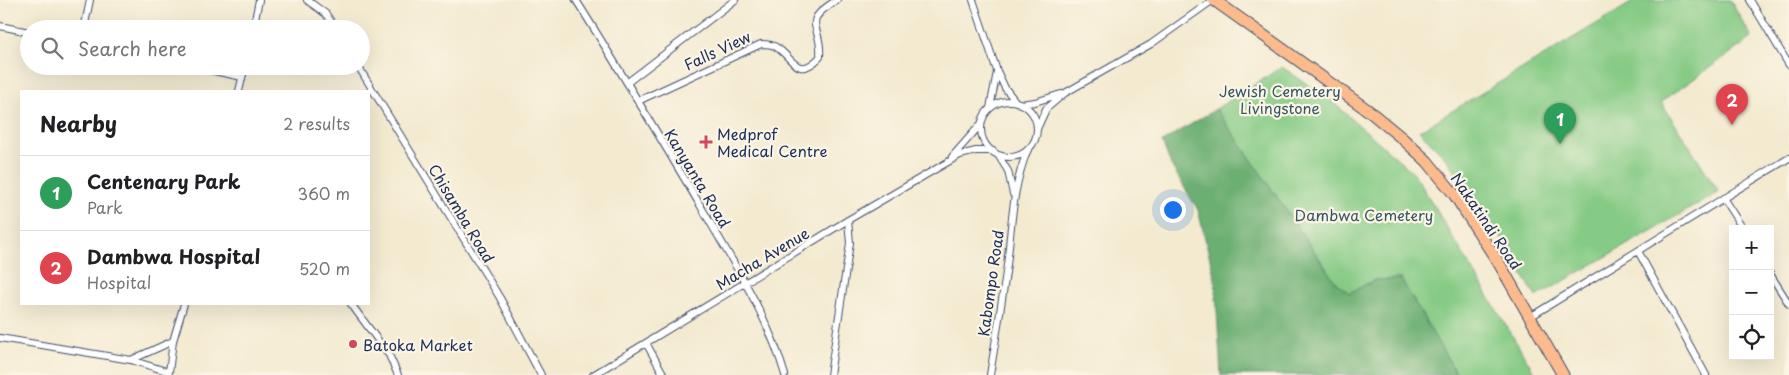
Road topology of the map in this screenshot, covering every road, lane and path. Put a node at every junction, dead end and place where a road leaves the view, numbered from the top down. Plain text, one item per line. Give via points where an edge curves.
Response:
1 (90, 0) edge
2 (259, 0) edge
3 (307, 0) edge
4 (576, 0) edge
5 (735, 0) edge
6 (837, 0) edge
7 (973, 0) edge
8 (1213, 0) edge
9 (1750, 0) edge
10 (86, 20) edge
11 (255, 20) edge
12 (330, 20) edge
13 (0, 26) edge
14 (20, 30) edge
15 (1789, 65) edge
16 (997, 71) junction
17 (233, 75) edge
18 (364, 75) edge
19 (242, 77) joint
20 (628, 82) junction
21 (239, 90) edge
22 (1065, 93) junction
23 (638, 101) junction
24 (1018, 103) junction
25 (990, 108) junction
26 (981, 124) junction
27 (1036, 129) junction
28 (1028, 149) junction
29 (995, 153) junction
30 (1789, 158) edge
31 (946, 164) junction
32 (1014, 195) junction
33 (1724, 198) junction
34 (848, 220) junction
35 (1740, 225) edge
36 (1638, 251) junction
37 (1774, 280) edge
38 (745, 282) junction
39 (1789, 304) edge
40 (184, 305) edge
41 (352, 305) edge
42 (1530, 317) junction
43 (0, 338) edge
44 (173, 341) junction
45 (646, 343) junction
46 (131, 360) junction
47 (398, 375) edge
48 (540, 375) edge
49 (593, 375) edge
50 (664, 375) edge
51 (785, 375) edge
52 (830, 375) edge
53 (990, 375) edge
54 (1563, 375) edge
55 (1706, 375) edge

1 - 10 street
2 - 11 street
3 - 12 street
4 - 20 street, Kanyanta Road
5 - 20 street, Falls View
6 - 23 street, Falls View via 815,17 820,57 805,67 792,63 776,47 761,44
7 - 16 street
8 - 22 street via 1151,44
8 - 42 highway, Nakatindi Road via 1369,111 1426,161 1454,194
9 - 15 street
13 - 14 street
16 - 24 street via 1005,88
16 - 25 street
17 - 19 street
18 - 48 street, Chisamba Road via 500,298
19 - 21 street
20 - 23 street, Kanyanta Road
22 - 24 street via 1035,102
22 - 27 street via 1046,109
23 - 38 street, Kanyanta Road
24 - 25 street via 1006,101
24 - 27 street via 1031,112
25 - 26 street
26 - 29 street via 984,142
26 - 31 street, Macha Avenue
27 - 28 street
28 - 29 street via 1015,156
28 - 32 street, Kabompo Road
29 - 31 street, Macha Avenue via 976,151 960,155
29 - 32 street, Kabompo Road via 1008,171
30 - 33 street
31 - 34 street, Macha Avenue
32 - 53 street, Kabompo Road
33 - 35 street
33 - 36 street
34 - 38 street, Macha Avenue
34 - 52 street via 850,243
36 - 42 street
36 - 55 street
37 - 39 street
38 - 45 street, Macha Avenue
38 - 51 street, Kanyanta Road via 780,356
40 - 44 street
41 - 47 street via 389,355
42 - 54 highway, Nakatindi Road
43 - 46 street
44 - 46 street
44 - 46 street via 169,372
45 - 49 street, Macha Avenue
45 - 50 street

